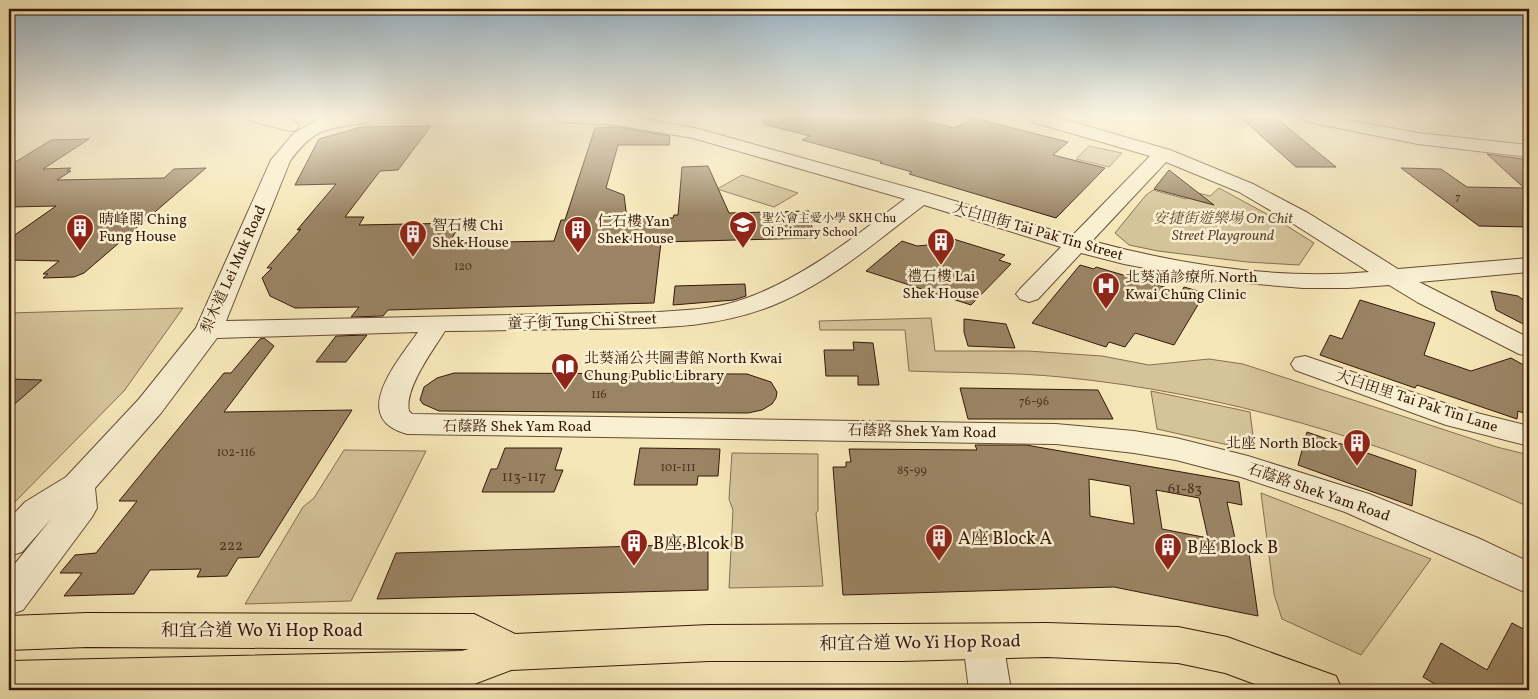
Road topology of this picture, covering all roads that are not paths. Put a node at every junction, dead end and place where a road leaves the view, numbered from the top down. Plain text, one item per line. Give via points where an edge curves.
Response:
1 (289, 150) edge
2 (754, 150) edge
3 (1148, 150) edge
4 (1514, 150) edge
5 (1529, 151) edge
6 (1163, 154) junction
7 (921, 197) junction
8 (1076, 244) junction
9 (1529, 265) edge
10 (1392, 276) junction
11 (1028, 294) dead end
12 (436, 324) junction
13 (209, 330) junction
14 (1529, 348) edge
15 (1305, 364) dead end
16 (1529, 436) edge
17 (78, 485) junction
18 (9, 542) edge
19 (1529, 579) edge
20 (9, 600) edge
21 (9, 633) edge
22 (983, 642) junction
23 (510, 652) junction
24 (9, 680) edge
25 (990, 690) edge
26 (1321, 690) edge

1 - 13 street, 梨木道 Lei Muk Road via 281,160
2 - 7 street, 大白田街 Tai Pak Tin Street
3 - 6 street
4 - 5 street
6 - 8 street
6 - 10 street via 1218,175 1272,202
7 - 8 street, 大白田街 Tai Pak Tin Street
7 - 12 street, 童子街 Tung Chi Street via 804,283 728,312 694,317
8 - 10 street, 大白田街 Tai Pak Tin Street via 1164,266 1255,279 1348,281
8 - 11 street
9 - 10 street, 大白田街 Tai Pak Tin Street
10 - 14 street via 1435,302
12 - 13 street, 童子街 Tung Chi Street
12 - 19 street, 石蔭路 Shek Yam Road via 393,403 394,413 407,424 1046,434 1134,442 1248,467 1357,503
13 - 17 street, 梨木道 Lei Muk Road via 150,406
15 - 16 street, 大白田里 Tai Pak Tin Lane via 1458,418
17 - 18 street, 梨木道 Lei Muk Road via 37,511
17 - 20 street via 80,508
21 - 23 main road, 和宜合道 Wo Yi Hop Road via 87,630 474,631
22 - 23 main road, 和宜合道 Wo Yi Hop Road via 709,643
22 - 25 street
22 - 26 main road, 和宜合道 Wo Yi Hop Road via 1047,640 1178,645 1227,655
23 - 24 main road, 和宜合道 Wo Yi Hop Road via 461,670

